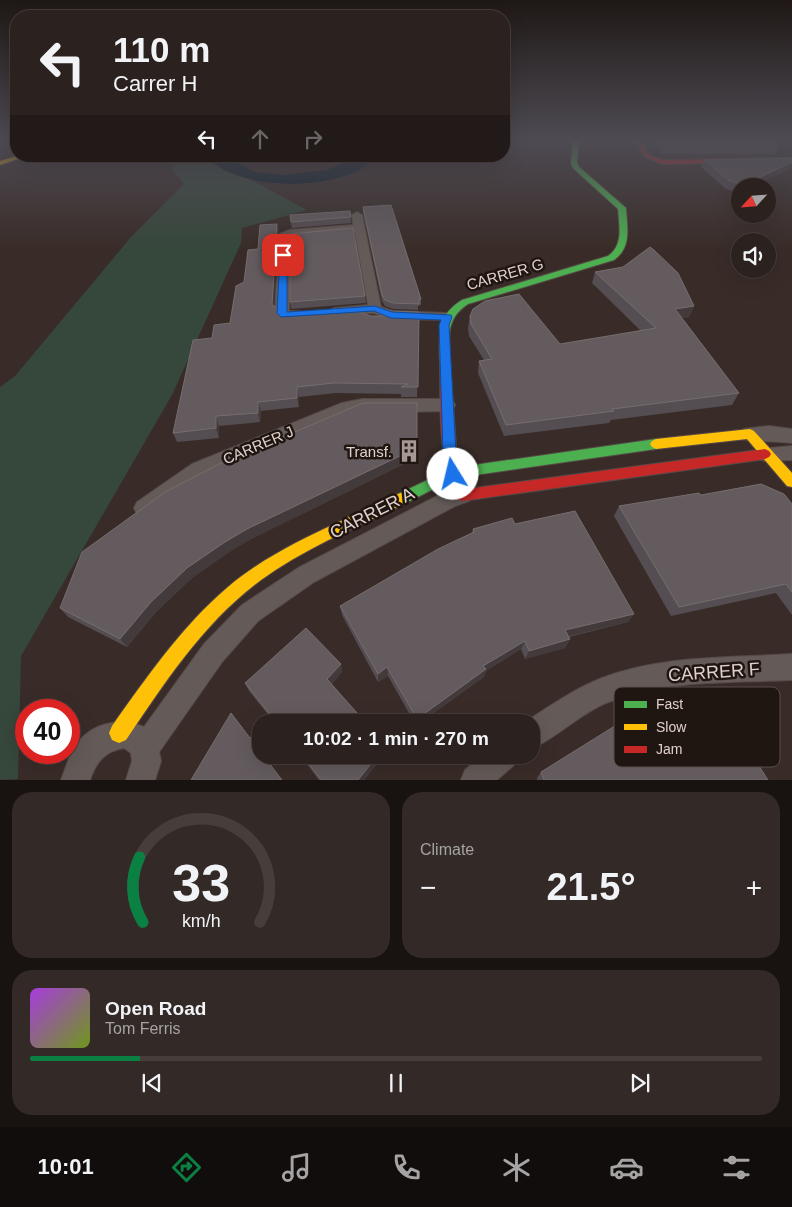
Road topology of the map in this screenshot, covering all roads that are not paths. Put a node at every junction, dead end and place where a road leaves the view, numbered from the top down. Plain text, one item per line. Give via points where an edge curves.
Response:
1 (588, 177) edge
2 (358, 222) joint
3 (375, 308) junction
4 (447, 317) junction
5 (447, 405) junction
6 (750, 434) junction
7 (792, 436) edge
8 (792, 453) edge
9 (765, 454) junction
10 (453, 474) junction
11 (792, 482) edge
12 (462, 495) junction
13 (131, 517) edge
14 (792, 667) edge
15 (614, 687) edge
16 (616, 687) edge
17 (540, 730) edge
18 (119, 733) junction
19 (145, 749) junction
20 (494, 764) edge
21 (75, 780) edge
22 (140, 780) edge
23 (475, 780) edge

1 - 4 street, CARRER G via 622,208 624,245 621,251 604,260 472,299 458,305
2 - 3 street
2 - 3 street via 290,232 283,236 282,313 288,316
3 - 4 street via 391,315
4 - 5 street via 444,325
5 - 10 street
5 - 13 street, CARRER J via 348,407 199,470
6 - 7 street, CARRER A
6 - 9 street
6 - 10 street, CARRER A
8 - 9 street, CARRER A
9 - 11 street
9 - 12 street, CARRER A
10 - 12 street
10 - 18 street, CARRER A via 280,559 234,590 176,653
12 - 19 street, CARRER A via 306,575 250,613 214,653
14 - 16 street, CARRER F via 662,675
15 - 17 street, CARRER F via 578,703
18 - 19 street via 136,736
18 - 21 street via 101,740 90,749
19 - 22 street via 146,762
20 - 23 street

